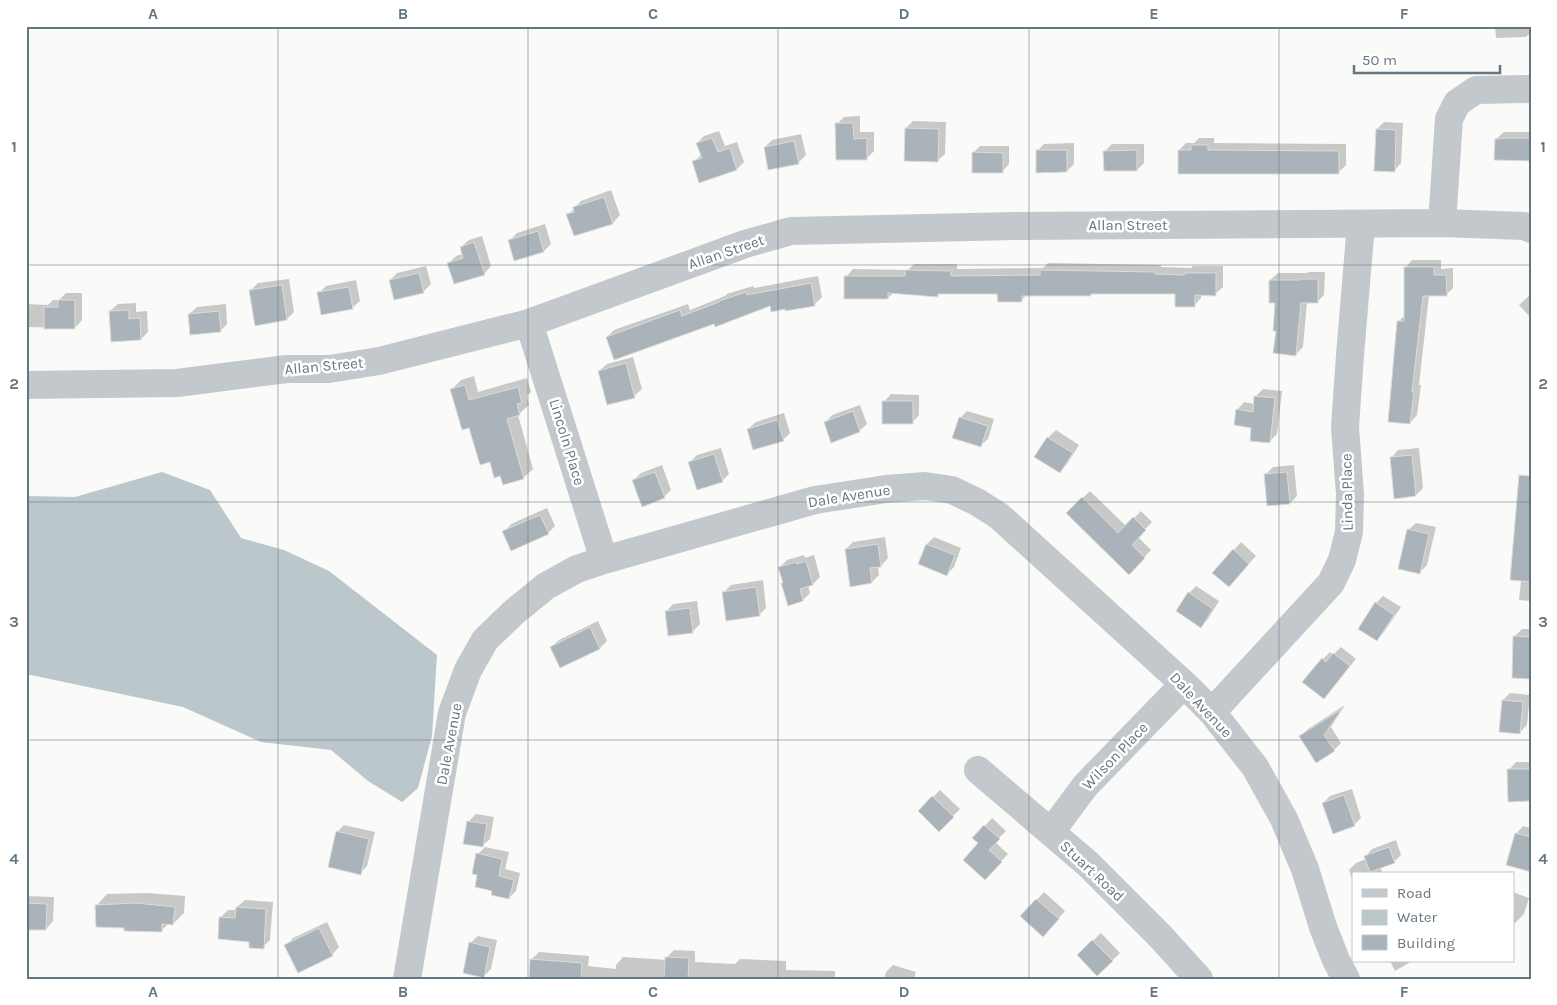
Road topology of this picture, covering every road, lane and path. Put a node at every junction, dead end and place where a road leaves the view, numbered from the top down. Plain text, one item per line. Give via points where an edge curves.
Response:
1 (1531, 89) edge
2 (1442, 223) junction
3 (1361, 224) junction
4 (1531, 228) edge
5 (529, 324) junction
6 (26, 385) edge
7 (604, 560) junction
8 (1184, 684) junction
9 (1212, 712) junction
10 (978, 770) dead end
11 (1051, 832) junction
12 (1342, 978) edge
13 (407, 979) edge
14 (1199, 979) edge

1 - 2 street via 1476,90 1457,103 1448,119
2 - 3 street, Allan Street
2 - 4 street, Allan Street
3 - 5 street, Allan Street via 791,231 745,244
3 - 9 street, Linda Place via 1345,427 1349,532 1342,560 1331,583
5 - 6 street, Allan Street via 379,361 329,369 287,369 177,384
5 - 7 street, Lincoln Place
7 - 8 street, Dale Avenue via 815,500 926,486 952,490 999,516
7 - 13 street, Dale Avenue via 576,569 546,586 485,640 468,670 452,714
8 - 9 street, Dale Avenue
8 - 11 street, Wilson Place via 1085,786
9 - 12 street, Dale Avenue via 1255,767 1284,819
10 - 11 street, Stuart Road
11 - 14 street, Stuart Road via 1088,864

